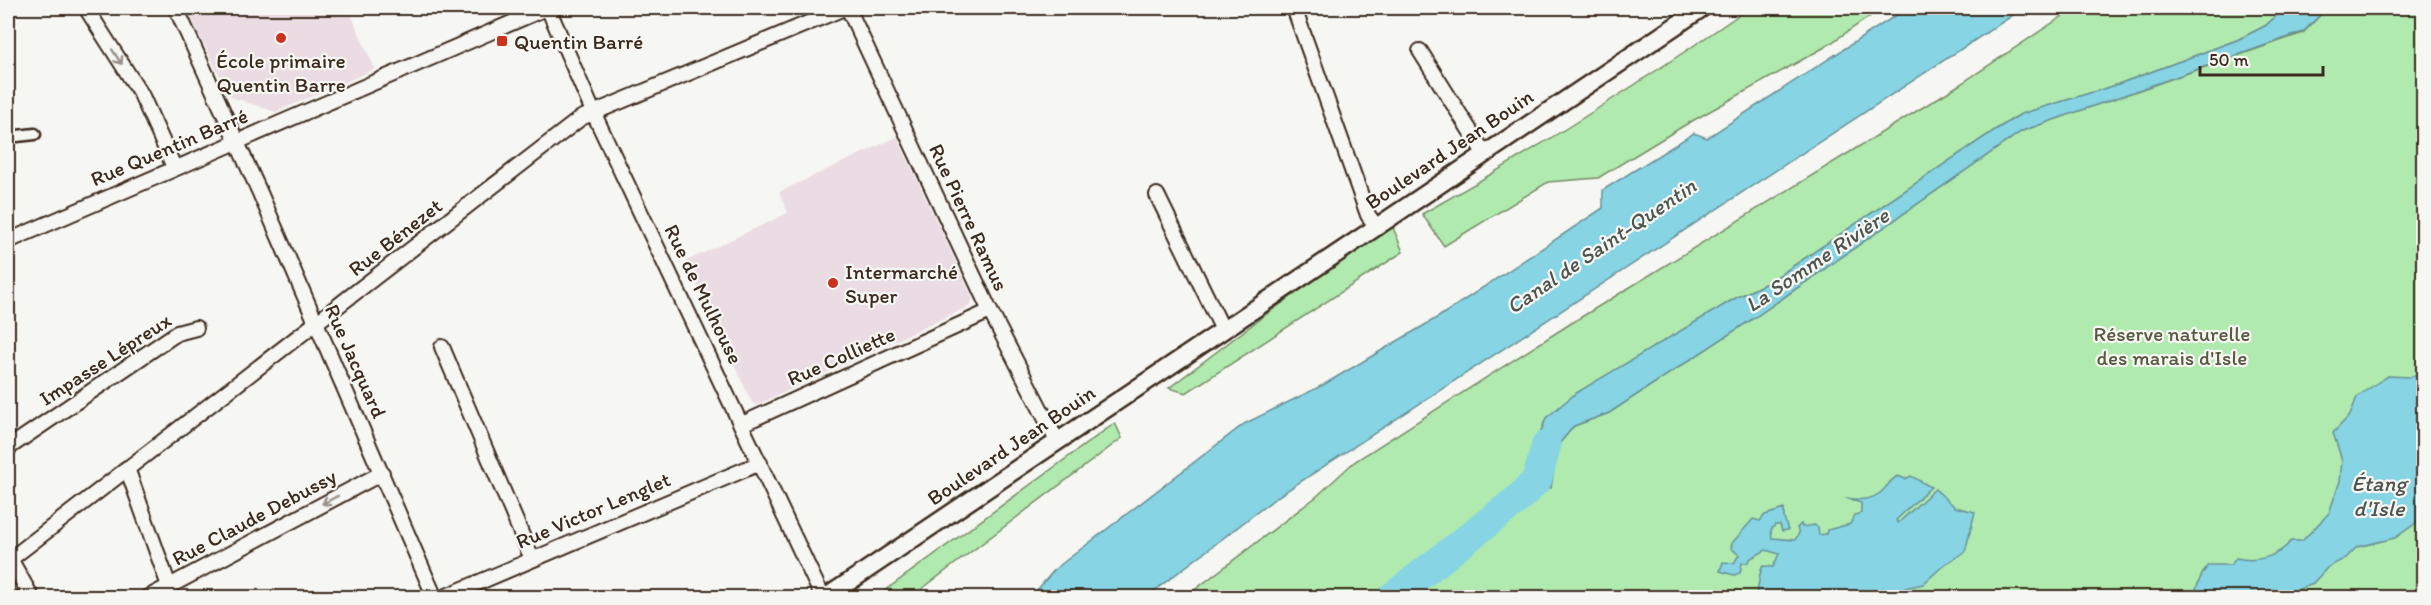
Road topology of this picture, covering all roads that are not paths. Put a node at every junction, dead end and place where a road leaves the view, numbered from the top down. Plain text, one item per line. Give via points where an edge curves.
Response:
1 (86, 8) edge
2 (176, 8) edge
3 (547, 8) edge
4 (846, 8) edge
5 (1294, 8) edge
6 (1702, 8) edge
7 (1420, 51) dead end
8 (594, 114) junction
9 (35, 134) dead end
10 (8, 137) edge
11 (237, 141) junction
12 (1484, 153) junction
13 (174, 167) junction
14 (1157, 195) dead end
15 (1375, 225) junction
16 (8, 241) edge
17 (990, 311) junction
18 (317, 324) junction
19 (196, 327) dead end
20 (1222, 328) junction
21 (442, 346) dead end
22 (742, 424) junction
23 (1057, 441) junction
24 (8, 448) edge
25 (760, 463) junction
26 (127, 468) junction
27 (382, 473) junction
28 (8, 559) edge
29 (532, 559) junction
30 (169, 586) junction
31 (32, 597) edge
32 (147, 597) edge
33 (435, 597) edge
34 (442, 597) edge
35 (824, 597) edge

1 -> 13 street via 141,94
2 - 11 street, Rue Jacquard
3 - 8 street, Rue de Mulhouse
3 - 11 street, Rue Quentin Barré
4 - 8 street, Rue Bénezet
4 - 17 street, Rue Pierre Ramus
5 - 15 street
6 - 12 street, Boulevard Jean Bouin
7 - 12 street
8 - 18 street, Rue Bénezet via 581,118
8 - 22 street, Rue de Mulhouse
9 - 10 street
11 - 13 street, Rue Quentin Barré
11 - 18 street, Rue Jacquard
12 - 15 street, Boulevard Jean Bouin
13 - 16 street, Rue Quentin Barré
14 - 20 street
15 - 20 street, Boulevard Jean Bouin
17 - 22 street, Rue Colliette
17 - 23 street, Rue Pierre Ramus
18 - 26 street, Rue Bénezet
18 - 27 street, Rue Jacquard
19 - 24 street, Impasse Lépreux via 177,333
20 - 23 street, Boulevard Jean Bouin
21 - 29 street
22 - 25 street, Rue de Mulhouse
23 - 35 street, Boulevard Jean Bouin
25 - 29 street, Rue Victor Lenglet
25 - 35 street, Rue de Mulhouse
26 - 28 street, Rue Bénezet
26 - 30 street
27 -> 30 street, Rue Claude Debussy
27 - 33 street, Rue Jacquard
28 - 31 street
29 - 34 street, Rue Victor Lenglet
30 - 32 street, Rue Claude Debussy

